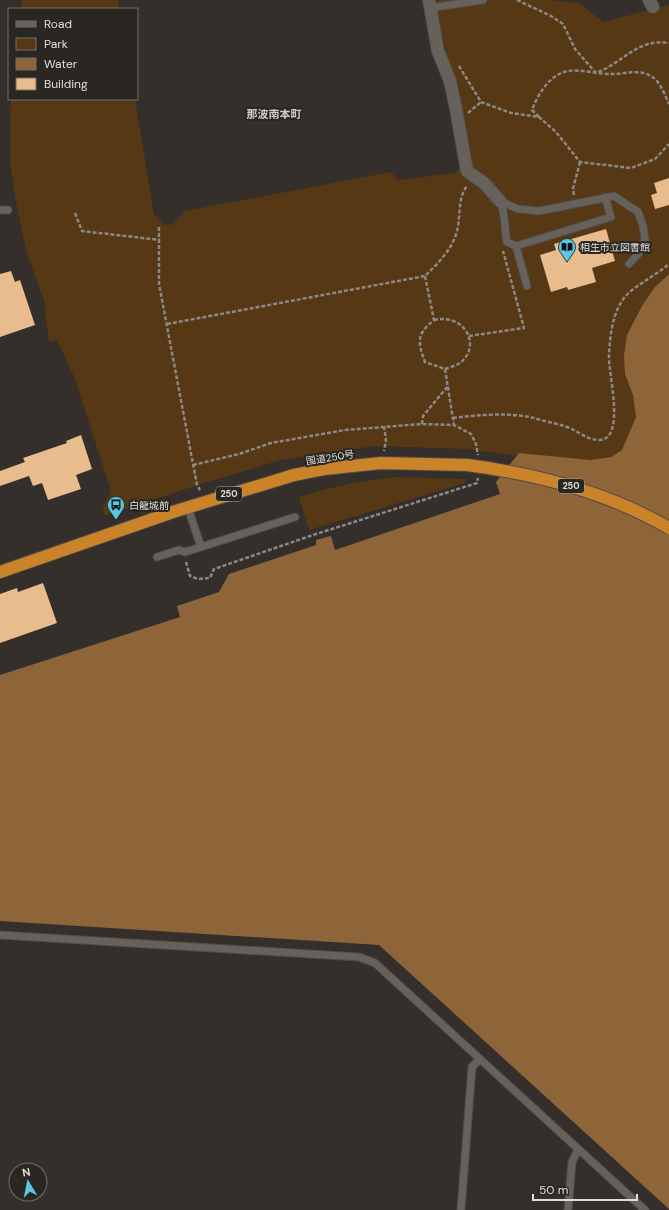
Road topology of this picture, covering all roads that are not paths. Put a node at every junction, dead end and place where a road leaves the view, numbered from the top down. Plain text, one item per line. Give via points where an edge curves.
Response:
1 (483, 0) edge
2 (430, 4) edge
3 (605, 197) junction
4 (500, 201) junction
5 (0, 210) edge
6 (8, 210) dead end
7 (516, 246) junction
8 (628, 264) dead end
9 (527, 286) dead end
10 (188, 508) junction
11 (295, 517) dead end
12 (669, 528) edge
13 (201, 547) junction
14 (157, 557) dead end
15 (0, 572) edge
16 (0, 935) edge
17 (479, 1060) junction
18 (578, 1150) junction
19 (461, 1210) edge
20 (568, 1210) edge
21 (645, 1210) edge

1 - 2 lane
2 - 4 street via 438,51 450,82 456,109 467,171 484,183
3 - 4 lane via 540,211 518,209
3 - 7 lane via 611,217
3 - 8 lane via 614,196 638,212 643,226 645,240 639,253
4 - 7 lane via 505,211 504,228 507,242
5 - 6 lane
7 - 9 lane
10 - 12 highway, 国道250号 / 250, bridge via 257,485 324,469 381,463 467,465 562,483 626,506
10 - 13 lane
10 - 15 highway, 国道250号 / 250
11 - 13 lane
13 - 14 lane
16 - 17 lane via 364,958 375,962
17 - 18 lane
17 - 19 lane via 472,1067
18 - 20 lane via 572,1162
18 - 21 lane

